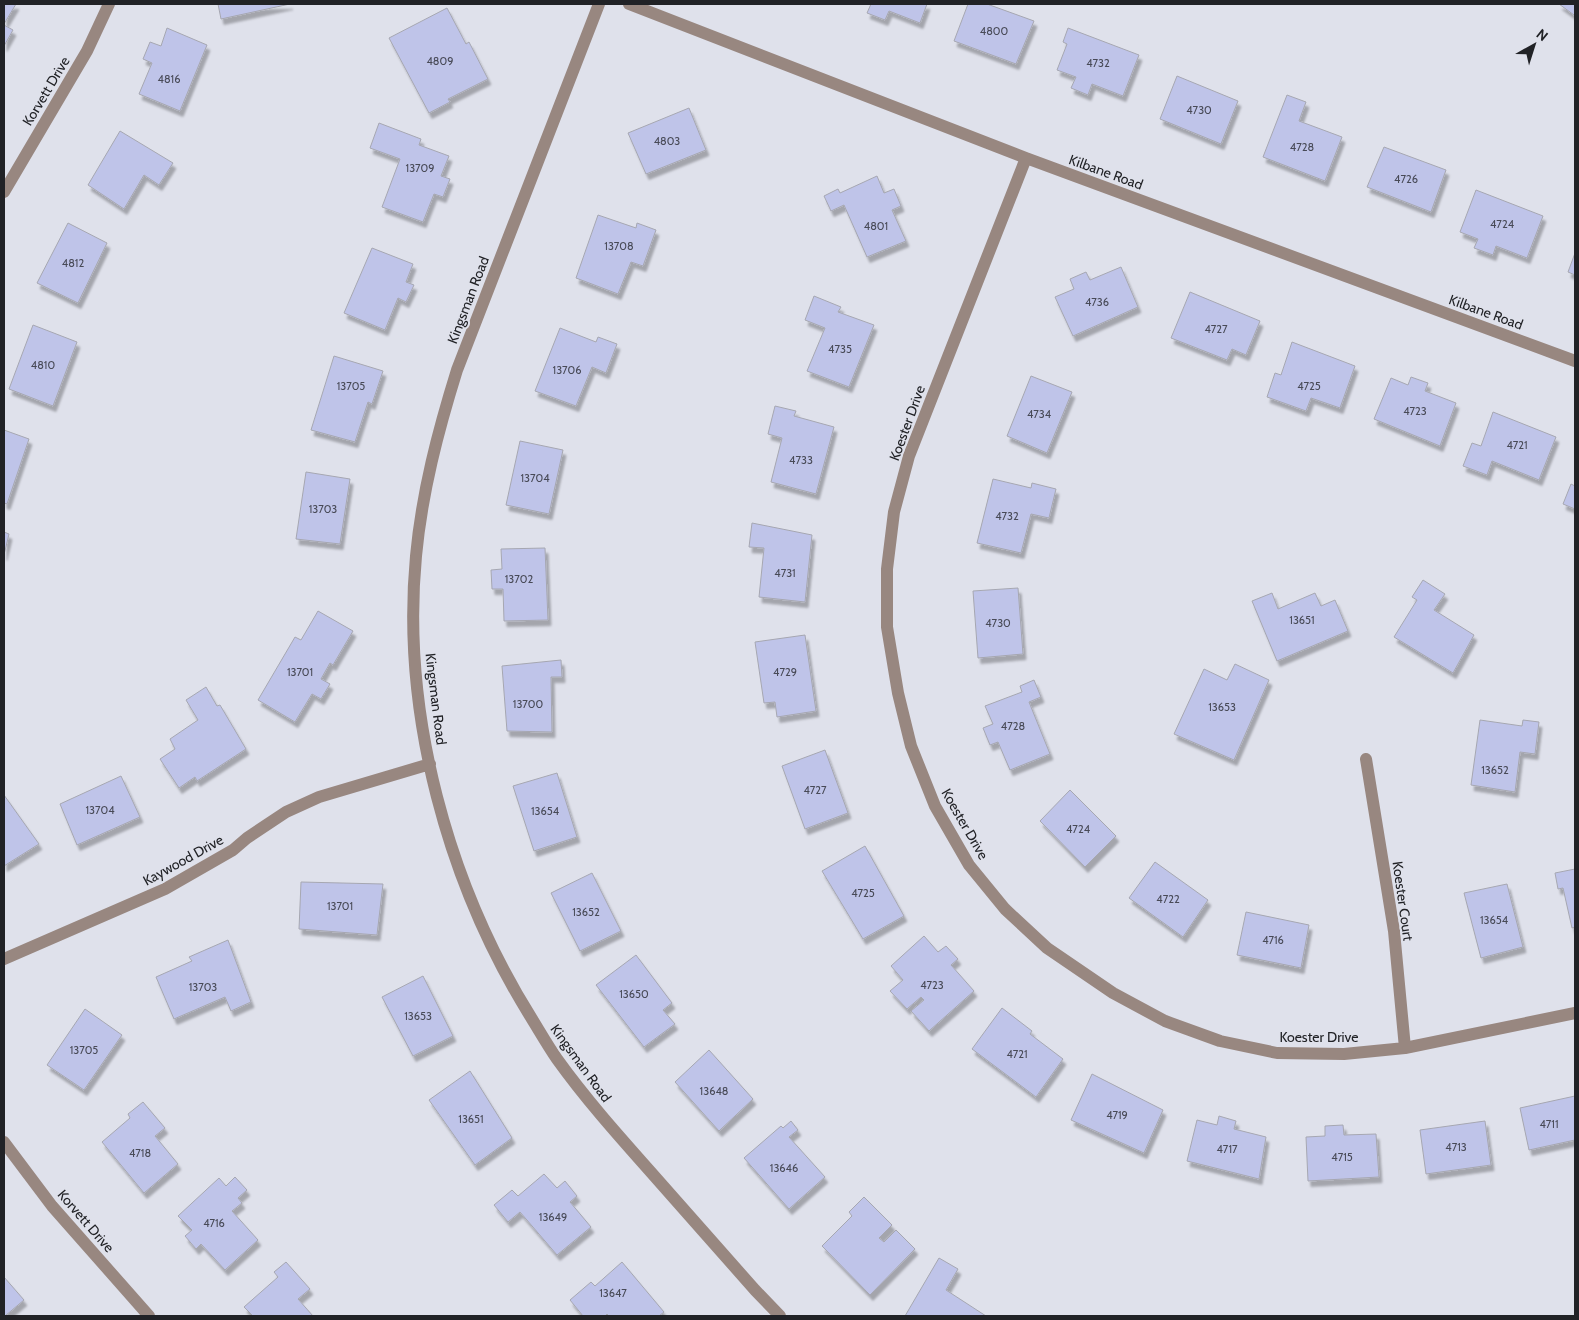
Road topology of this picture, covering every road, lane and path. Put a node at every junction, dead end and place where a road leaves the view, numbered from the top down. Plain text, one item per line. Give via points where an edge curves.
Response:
1 (109, 4) edge
2 (599, 4) edge
3 (629, 4) edge
4 (1026, 158) junction
5 (4, 192) edge
6 (1575, 362) edge
7 (1366, 759) dead end
8 (430, 764) junction
9 (4, 959) edge
10 (1575, 1013) edge
11 (1405, 1048) junction
12 (4, 1142) edge
13 (149, 1316) edge
14 (780, 1316) edge

1 - 5 street, Korvett Drive via 87,51
2 - 8 street, Kingsman Road via 458,370 440,426 423,498 416,557 413,632 420,709
3 - 4 street, Kilbane Road
4 - 6 street, Kilbane Road
4 - 11 street, Koester Drive via 910,456 894,512 887,570 887,627 909,737 934,806 969,865 1005,909 1047,948 1113,993 1165,1021 1220,1041 1277,1053 1344,1054
7 - 11 street, Koester Court via 1394,931
8 - 9 street, Kaywood Drive via 319,797 286,812 233,850 165,889
8 - 14 street, Kingsman Road via 451,847 479,920 514,990 555,1056 593,1106
10 - 11 street, Koester Drive
12 - 13 street, Korvett Drive via 52,1206

